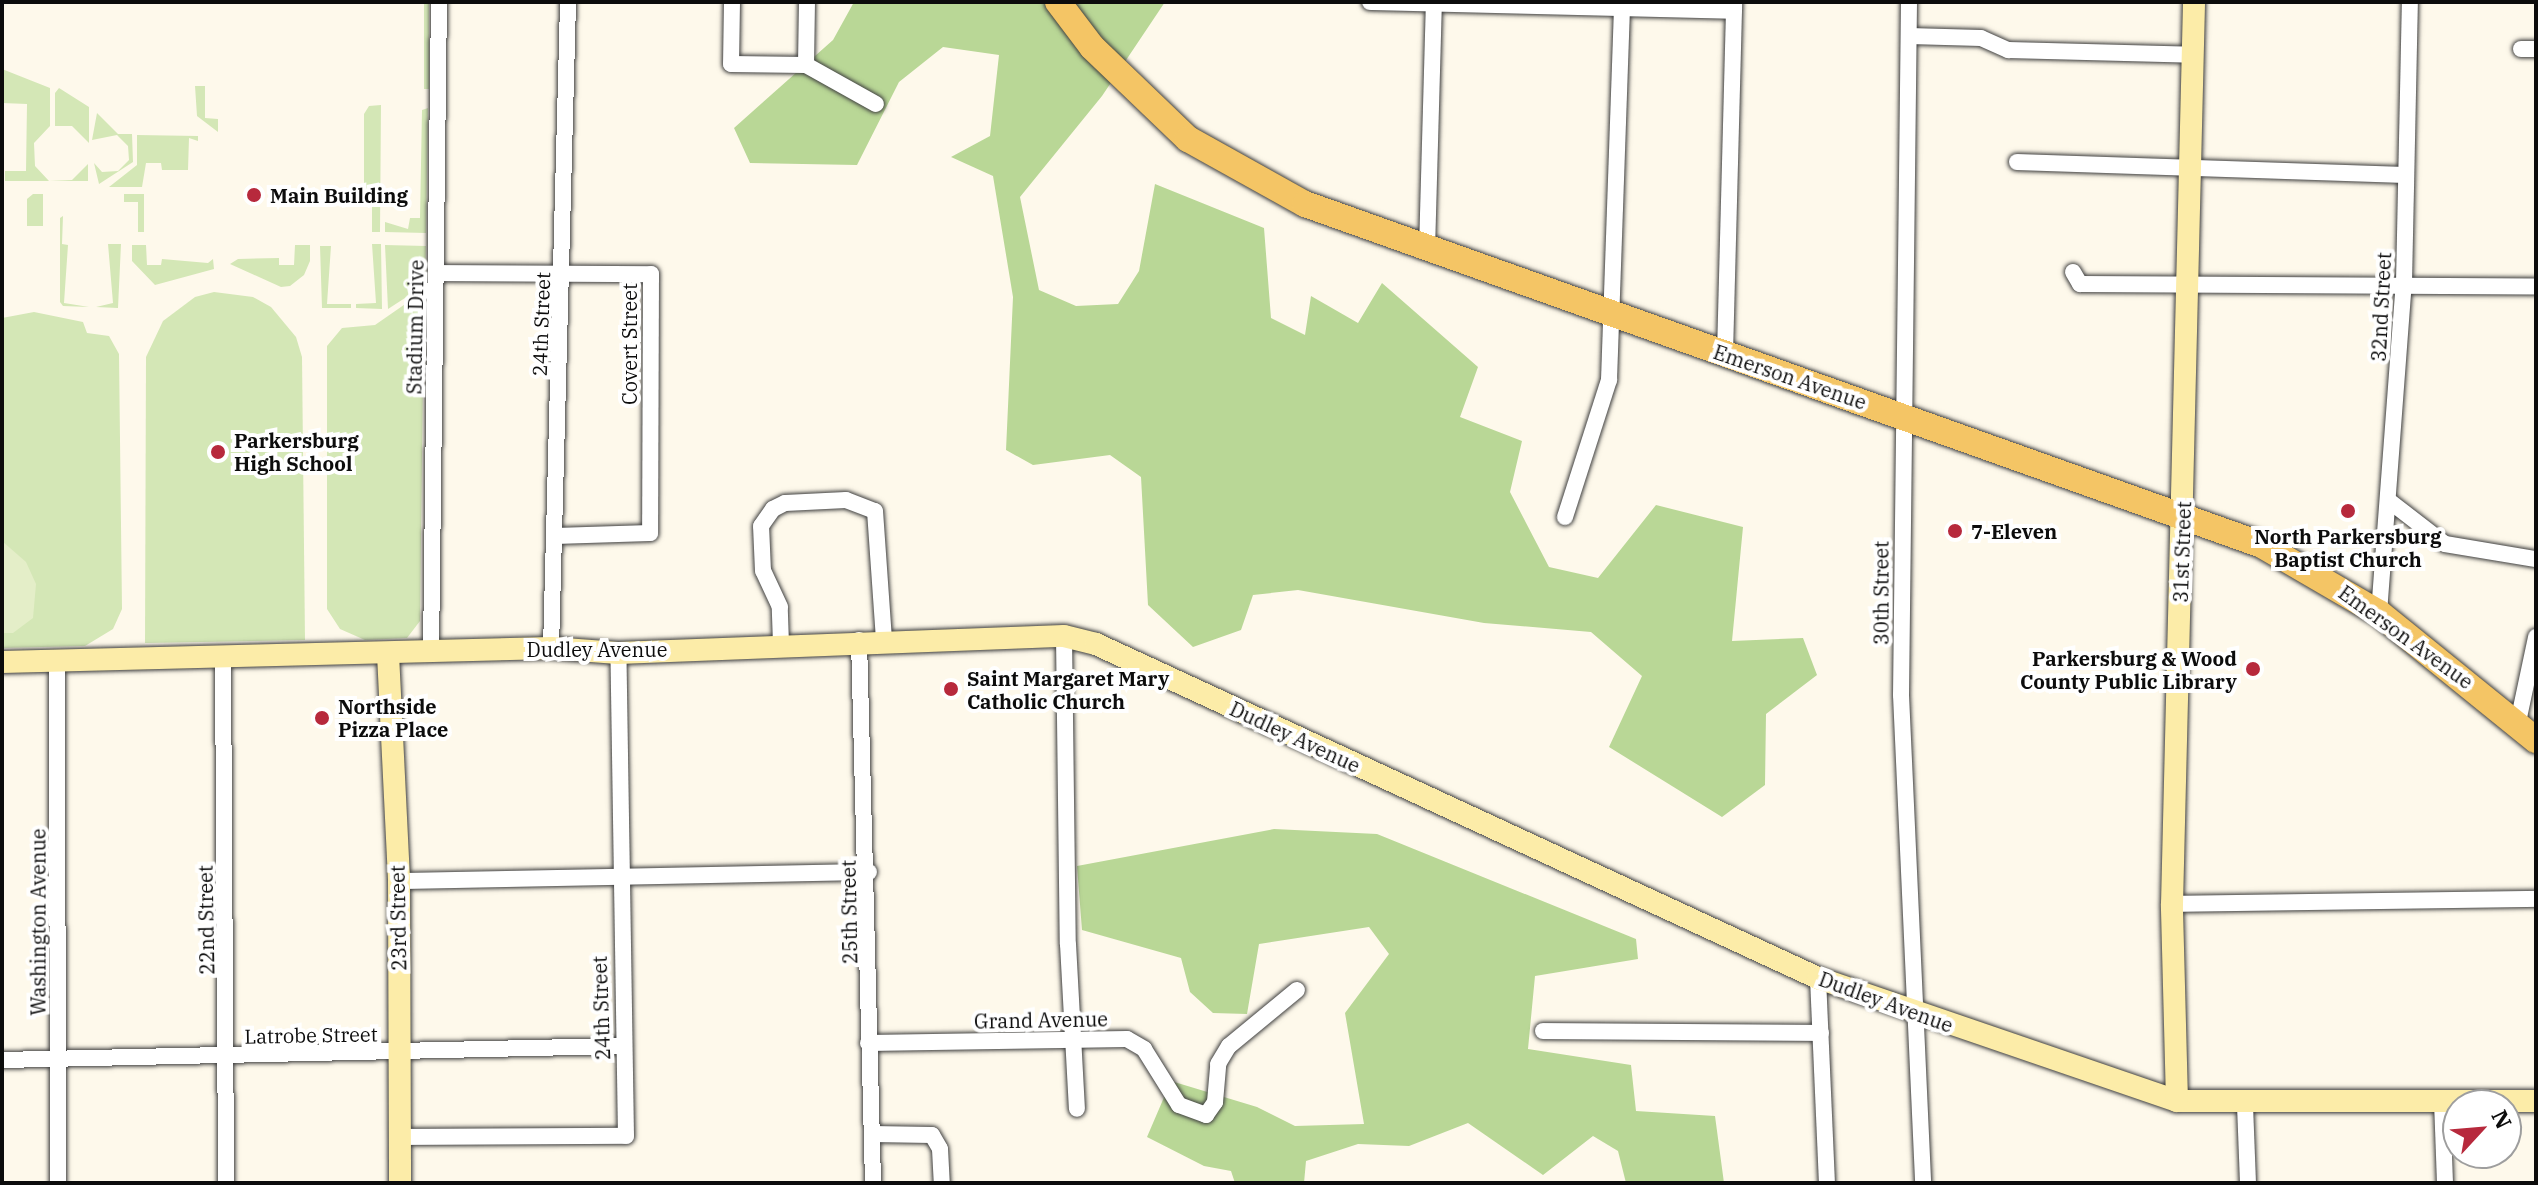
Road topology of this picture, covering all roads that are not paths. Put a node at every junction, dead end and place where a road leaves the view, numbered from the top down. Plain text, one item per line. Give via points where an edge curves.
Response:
1 (439, 2) edge
2 (568, 2) edge
3 (732, 2) edge
4 (807, 2) edge
5 (1058, 2) edge
6 (1370, 2) edge
7 (1909, 2) edge
8 (2194, 2) edge
9 (2410, 2) edge
10 (1434, 3) edge
11 (1622, 6) edge
12 (1734, 6) edge
13 (1909, 36) junction
14 (2193, 55) junction
15 (806, 65) junction
16 (876, 104) dead end
17 (2017, 162) dead end
18 (2191, 171) junction
19 (2405, 175) junction
20 (1427, 250) junction
21 (2073, 272) dead end
22 (436, 273) junction
23 (563, 274) junction
24 (2189, 281) junction
25 (2404, 283) junction
26 (2536, 286) edge
27 (1612, 315) junction
28 (1725, 354) junction
29 (1905, 417) junction
30 (2388, 500) junction
31 (2184, 514) junction
32 (1565, 517) dead end
33 (555, 536) junction
34 (2536, 559) edge
35 (2379, 613) junction
36 (1064, 636) junction
37 (2536, 638) edge
38 (884, 639) junction
39 (859, 640) junction
40 (781, 644) junction
41 (551, 648) junction
42 (431, 653) junction
43 (618, 653) junction
44 (388, 654) junction
45 (223, 657) junction
46 (57, 661) junction
47 (2, 662) edge
48 (2527, 731) edge
49 (869, 872) junction
50 (618, 874) junction
51 (399, 881) junction
52 (2536, 899) edge
53 (2172, 904) junction
54 (1818, 978) junction
55 (1297, 990) dead end
56 (1918, 1015) junction
57 (1543, 1031) dead end
58 (1821, 1033) junction
59 (1074, 1039) junction
60 (868, 1043) junction
61 (621, 1046) junction
62 (400, 1052) junction
63 (227, 1057) junction
64 (2, 1060) edge
65 (59, 1062) junction
66 (2177, 1101) junction
67 (2442, 1101) edge
68 (2245, 1105) junction
69 (1077, 1109) dead end
70 (872, 1134) junction
71 (400, 1137) junction
72 (58, 1183) edge
73 (226, 1183) edge
74 (400, 1183) edge
75 (873, 1183) edge
76 (942, 1183) edge
77 (1827, 1183) edge
78 (1923, 1183) edge
79 (2248, 1183) edge

1 - 22 street, Stadium Drive
2 - 23 street, 24th Street
3 - 15 street via 731,64
4 - 15 street
5 - 20 main road, Emerson Avenue via 1092,47 1188,139 1329,216
6 - 10 street
7 - 13 street, 30th Street
8 - 14 street, 31st Street
9 - 19 street, 32nd Street
10 - 11 street
10 - 20 street
11 - 12 street
11 - 27 street
12 - 28 street
13 - 14 street via 1981,38 2008,50
13 - 29 street, 30th Street
14 - 18 street, 31st Street
15 - 16 street
17 - 18 street via 2181,166
18 - 19 street
18 - 24 street, 31st Street
19 - 25 street, 32nd Street
20 - 27 main road, Emerson Avenue
21 - 24 street via 2080,284
22 - 23 street, Covert Street
22 - 42 street, Stadium Drive
23 - 33 street, 24th Street
23 - 33 street, Covert Street via 651,274 650,533
24 - 25 street
24 - 31 street, 31st Street
25 - 26 street
25 - 30 street, 32nd Street
27 - 28 main road, Emerson Avenue
27 - 32 street via 1609,380
28 - 29 main road, Emerson Avenue
29 - 31 main road, Emerson Avenue
29 - 56 street, 30th Street via 1901,695
30 - 34 street via 2445,544
30 - 35 street, 32nd Street
31 - 35 main road, Emerson Avenue via 2262,545
31 - 53 street, 31st Street
33 - 41 street, 24th Street
35 - 48 main road, Emerson Avenue
36 - 38 street, Dudley Avenue
36 - 54 street, Dudley Avenue via 1096,644
36 - 59 street
37 - 48 street
38 - 39 street, Dudley Avenue
38 - 40 street via 875,511 846,500 785,503 761,526 763,571 780,607
39 - 40 street, Dudley Avenue
39 - 49 street, 25th Street
40 - 43 street, Dudley Avenue
41 - 42 street, Dudley Avenue
41 - 43 street, Dudley Avenue
42 - 44 street, Dudley Avenue
43 - 50 street, 24th Street
44 - 45 street, Dudley Avenue
44 - 51 street, 23rd Street
45 - 46 street, Dudley Avenue
45 - 63 street, 22nd Street
46 - 47 street, Dudley Avenue
46 - 65 street, Washington Avenue
49 - 50 street
49 - 60 street, 25th Street
50 - 51 street
50 - 61 street, 24th Street
51 - 62 street, 23rd Street
52 - 53 street
53 - 66 street, 31st Street
54 - 56 street, Dudley Avenue
54 - 58 street
55 - 59 street, Grand Avenue via 1229,1046 1218,1064 1215,1102 1206,1115 1179,1105 1136,1044
56 - 66 street, Dudley Avenue
56 - 78 street, 30th Street
57 - 58 street
58 - 77 street
59 - 60 street, Grand Avenue
59 - 69 street
60 - 70 street, 25th Street
61 - 62 street, Latrobe Street
61 - 71 street, 24th Street via 626,1136
62 - 63 street, Latrobe Street
62 - 71 street, 23rd Street
63 - 65 street, Latrobe Street
63 - 73 street, 22nd Street
64 - 65 street, Latrobe Street
65 - 72 street, Washington Avenue
66 - 68 street, Dudley Avenue
67 - 68 street, Dudley Avenue
68 - 79 street
70 - 75 street, 25th Street
70 - 76 street via 932,1135 940,1149
71 - 74 street, 23rd Street

